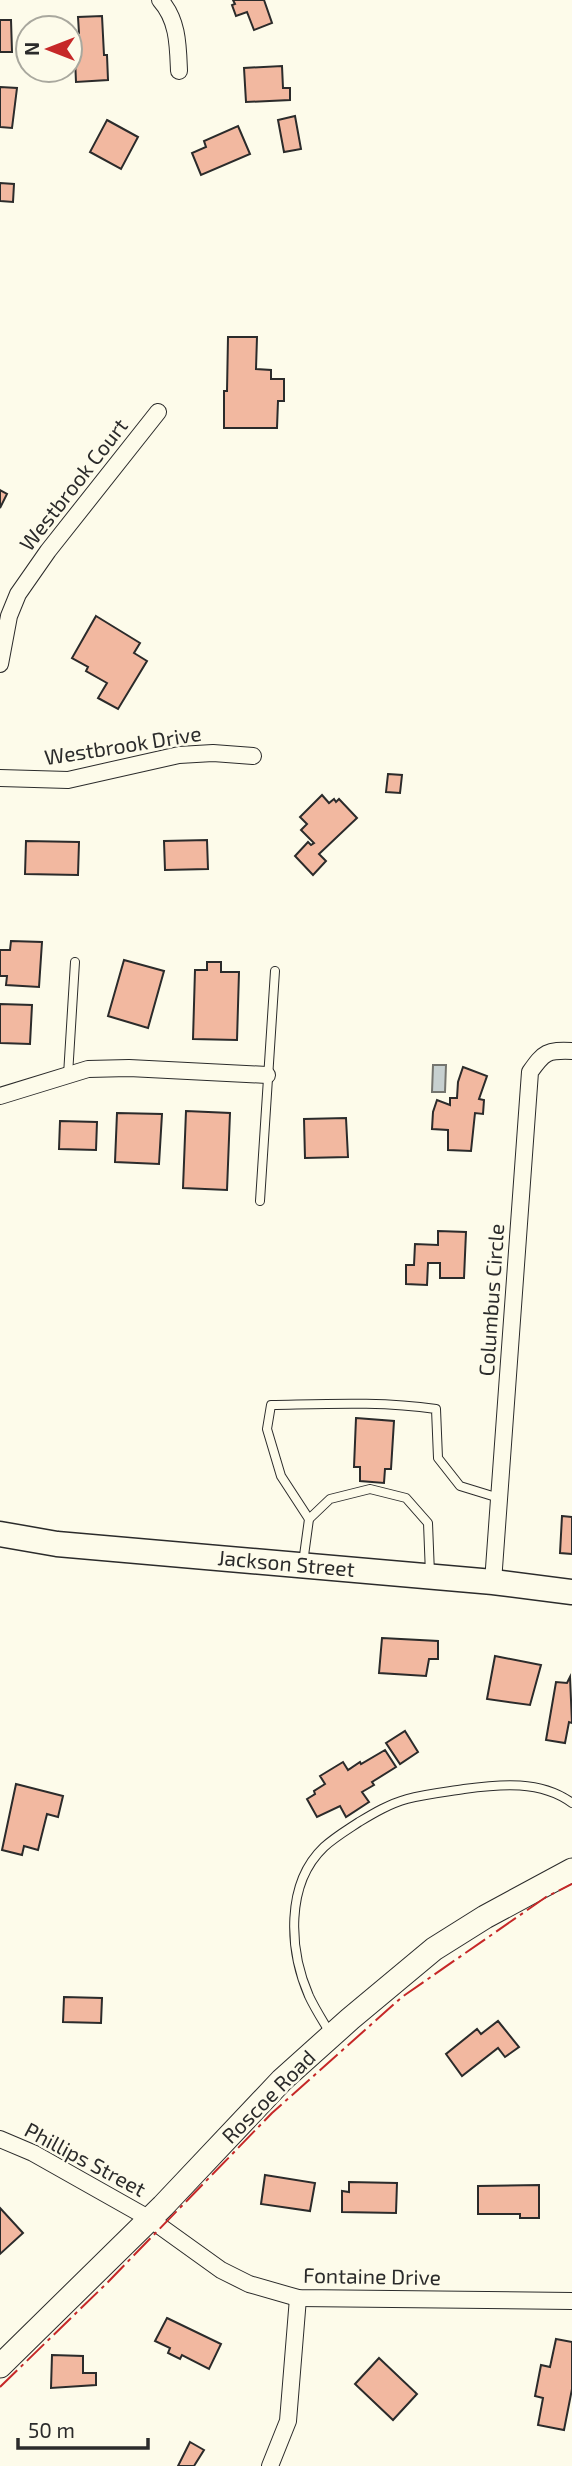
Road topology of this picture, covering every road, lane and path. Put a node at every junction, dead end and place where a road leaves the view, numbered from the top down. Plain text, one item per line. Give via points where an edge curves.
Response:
1 (160, 0) edge
2 (179, 71) dead end
3 (158, 412) dead end
4 (0, 664) edge
5 (253, 756) dead end
6 (0, 778) edge
7 (75, 962) dead end
8 (275, 971) dead end
9 (572, 1052) edge
10 (68, 1075) junction
11 (267, 1075) junction
12 (0, 1096) edge
13 (260, 1201) dead end
14 (499, 1498) junction
15 (309, 1519) junction
16 (0, 1534) edge
17 (303, 1566) junction
18 (430, 1577) junction
19 (493, 1582) junction
20 (572, 1592) edge
21 (572, 1803) edge
22 (572, 1870) edge
23 (332, 2036) junction
24 (0, 2139) edge
25 (150, 2219) junction
26 (298, 2298) junction
27 (572, 2301) edge
28 (0, 2366) edge
29 (270, 2466) edge

1 - 2 street via 176,30
3 - 4 street, Westbrook Court via 18,594
5 - 6 street, Westbrook Drive via 178,755 68,780
7 - 10 lane
8 - 11 lane
9 - 14 street, Columbus Circle via 542,1055 530,1072
10 - 11 street via 88,1069 129,1068
10 - 12 street
11 - 13 lane
14 - 15 lane via 460,1486 438,1458 436,1409 355,1403 271,1405 267,1429 281,1476
14 - 19 street, Columbus Circle
15 - 17 lane
15 - 18 lane via 330,1499 370,1489 406,1499 428,1523
16 - 17 main road, Jackson Street via 57,1544
17 - 18 main road, Jackson Street
18 - 19 main road, Jackson Street
19 - 20 main road, Jackson Street
21 - 23 lane via 538,1788 507,1784 425,1795 387,1806 322,1848 301,1880 296,1940 307,1991
22 - 23 main road, Roscoe Road via 434,1949
23 - 25 main road, Roscoe Road via 282,2080
24 - 25 street, Phillips Street
25 - 26 street, Fontaine Drive via 221,2270 249,2284
25 - 28 main road, Roscoe Road
26 - 27 street, Fontaine Drive
26 - 29 street via 288,2421

